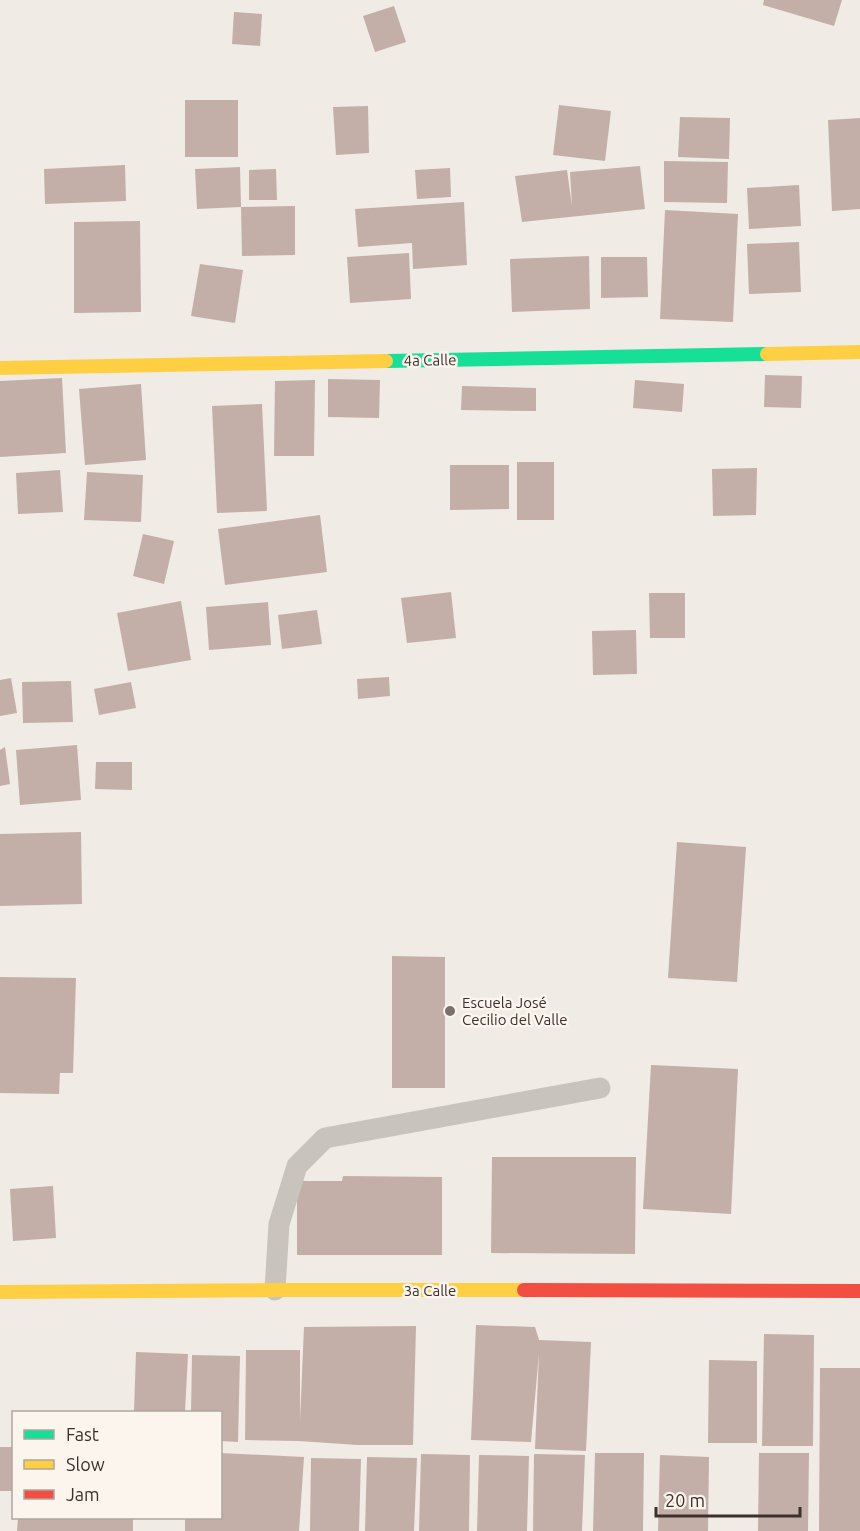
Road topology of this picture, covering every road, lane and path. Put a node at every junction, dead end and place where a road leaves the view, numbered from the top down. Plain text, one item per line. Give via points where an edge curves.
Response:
1 (860, 352) edge
2 (0, 368) edge
3 (600, 1088) dead end
4 (275, 1290) junction
5 (860, 1291) edge
6 (0, 1292) edge

1 - 2 street, 4a Calle
3 - 4 lane via 325,1138 297,1166 279,1224
4 - 5 street, 3a Calle
4 - 6 street, 3a Calle

